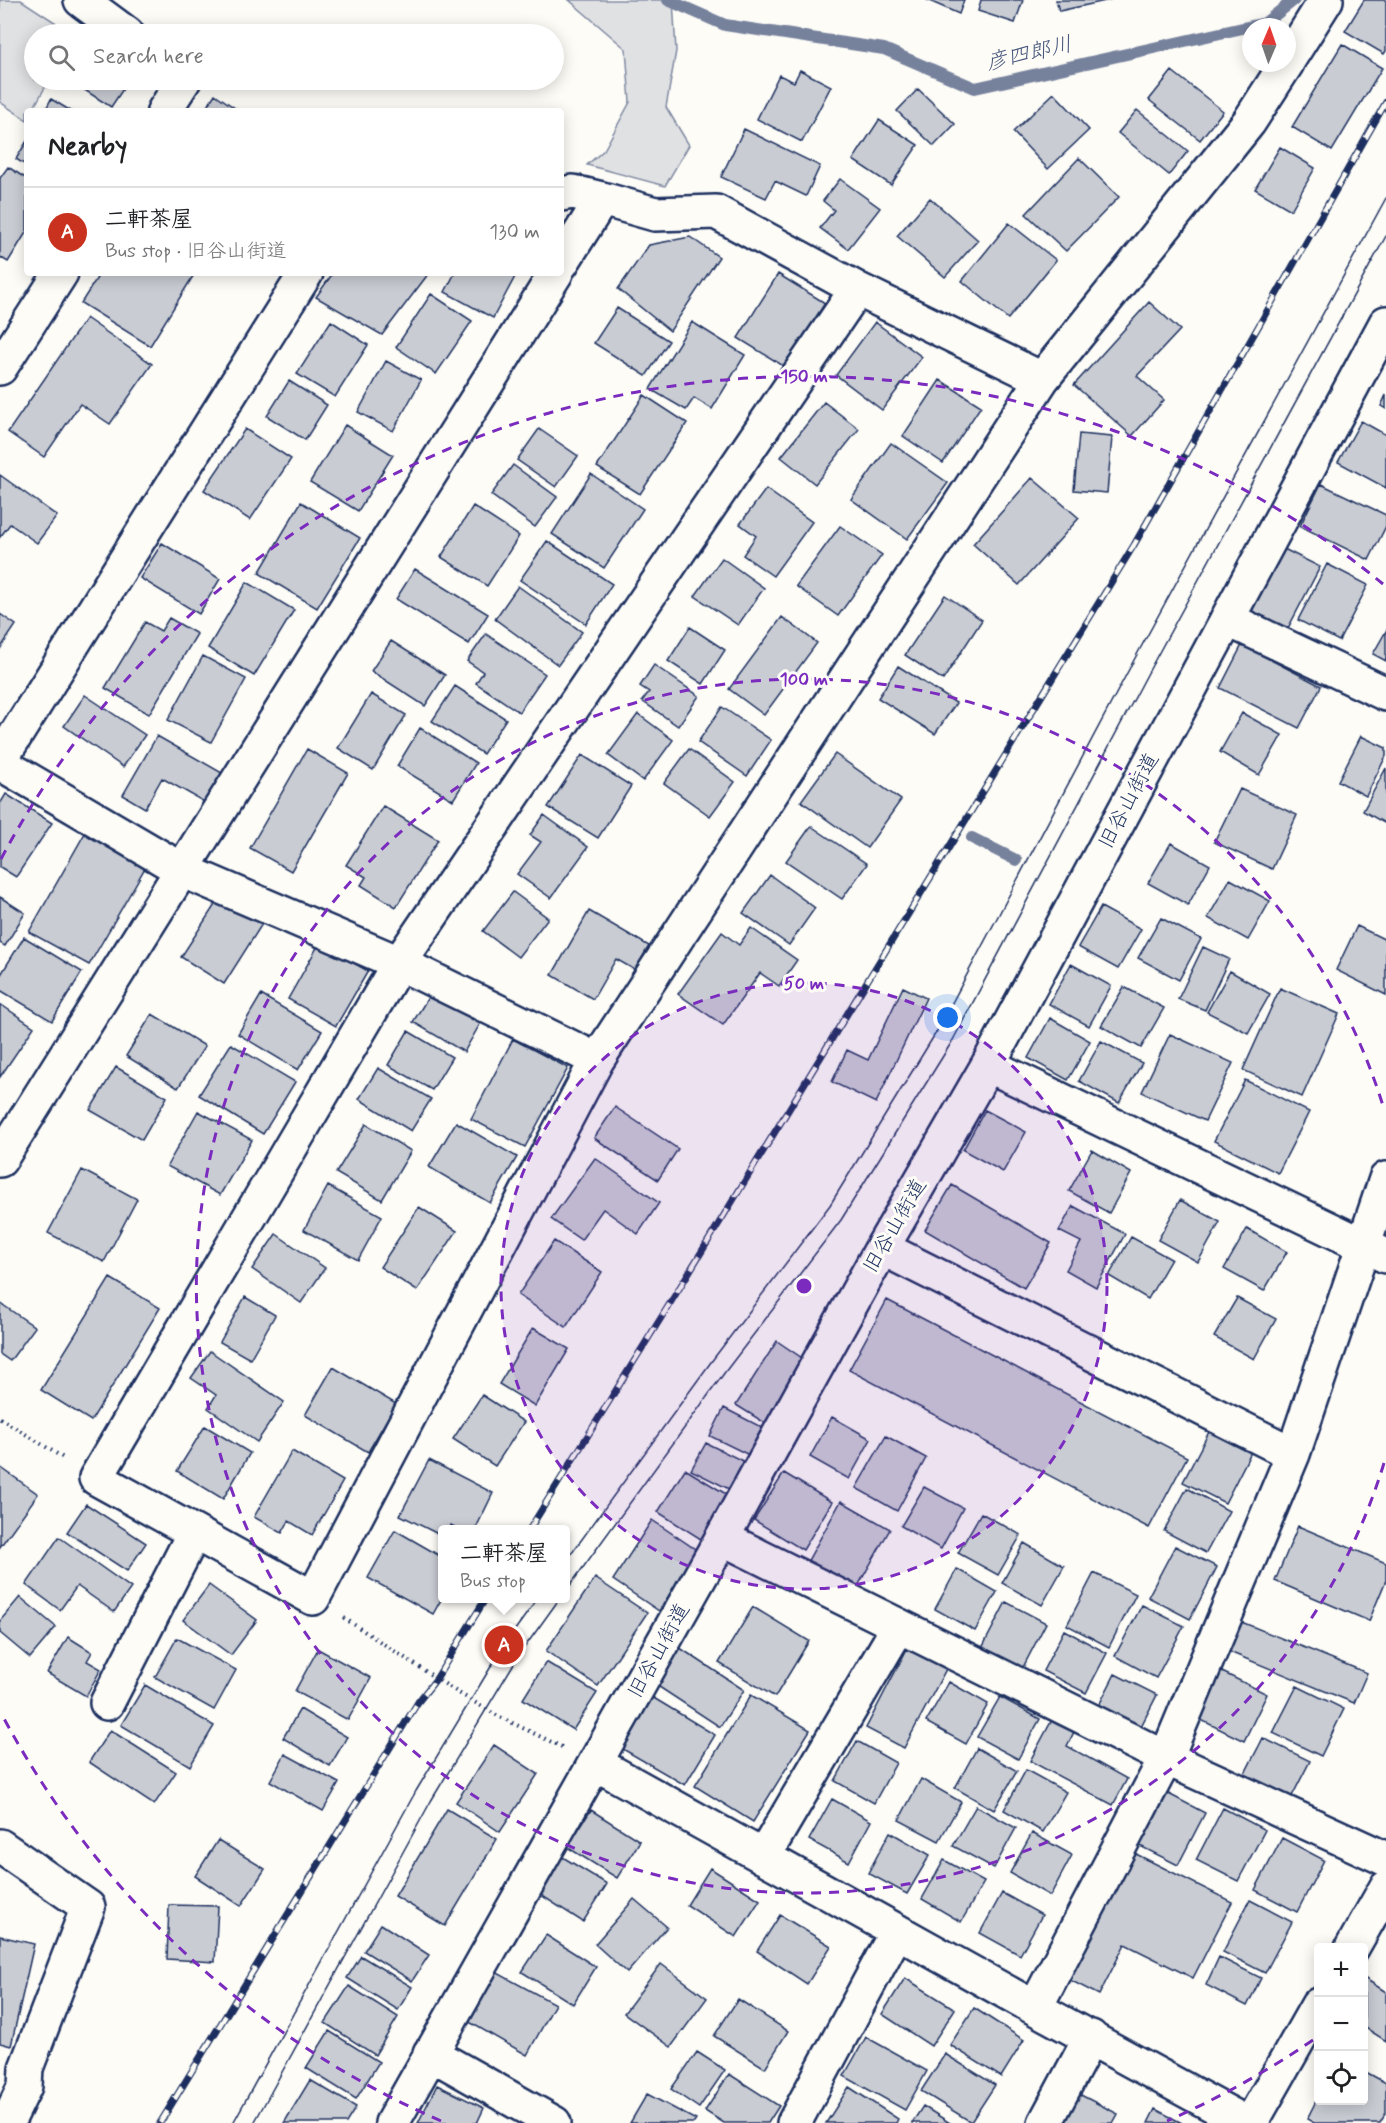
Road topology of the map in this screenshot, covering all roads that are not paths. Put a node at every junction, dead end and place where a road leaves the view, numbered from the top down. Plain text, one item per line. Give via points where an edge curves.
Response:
1 (81, 0) edge
2 (1326, 0) edge
3 (113, 24) edge
4 (1296, 48) edge
5 (1281, 72) edge
6 (178, 90) edge
7 (166, 108) edge
8 (564, 194) edge
9 (602, 199) junction
10 (564, 259) edge
11 (59, 276) edge
12 (304, 276) edge
13 (554, 276) edge
14 (857, 288) junction
15 (1386, 323) edge
16 (0, 368) edge
17 (1042, 379) junction
18 (1227, 619) junction
19 (1386, 694) edge
20 (0, 762) edge
21 (182, 870) junction
22 (399, 963) junction
23 (597, 1060) junction
24 (988, 1065) junction
25 (0, 1160) edge
26 (1386, 1179) edge
27 (882, 1248) junction
28 (1375, 1250) edge
29 (1293, 1454) junction
30 (194, 1533) junction
31 (722, 1538) junction
32 (899, 1626) junction
33 (107, 1703) dead end
34 (1166, 1758) junction
35 (595, 1763) junction
36 (0, 1846) edge
37 (763, 1857) junction
38 (1386, 1859) edge
39 (1386, 1888) edge
40 (897, 1931) junction
41 (1354, 1943) edge
42 (1035, 2008) junction
43 (1314, 2012) edge
44 (1091, 2037) junction
45 (430, 2053) junction
46 (7, 2123) edge
47 (392, 2123) edge
48 (554, 2123) edge
49 (794, 2123) edge
50 (1045, 2123) edge
51 (1249, 2123) edge

1 - 3 street
2 - 4 street
5 - 17 street via 1249,122
6 - 7 street
8 - 9 street
9 - 10 street
9 - 14 street via 655,214 716,212
11 - 16 street
12 - 20 street
13 - 21 street
14 - 17 street
14 - 22 street
15 - 18 street, 旧谷山街道
17 - 23 street
18 - 19 street
18 - 24 street, 旧谷山街道
20 - 21 street
21 - 22 street
21 - 25 street
22 - 23 street
22 - 30 street via 96,1478
23 - 30 street via 313,1598
24 - 27 street, 旧谷山街道
24 - 28 street
26 - 28 street
27 - 29 street
27 - 31 street, 旧谷山街道
28 - 29 street
29 - 34 street
30 - 33 street
31 - 32 street
31 - 35 street, 旧谷山街道
32 - 34 street
32 - 37 street
34 - 38 street
34 - 42 street
35 - 37 street
35 - 45 street, 旧谷山街道
36 - 46 street via 87,1906 26,2068 25,2085
37 - 40 street
39 - 41 street
40 - 42 street
40 - 49 street
42 - 44 street
43 - 51 street
44 - 50 street
44 - 51 street
45 - 47 street, 旧谷山街道
45 - 48 street

